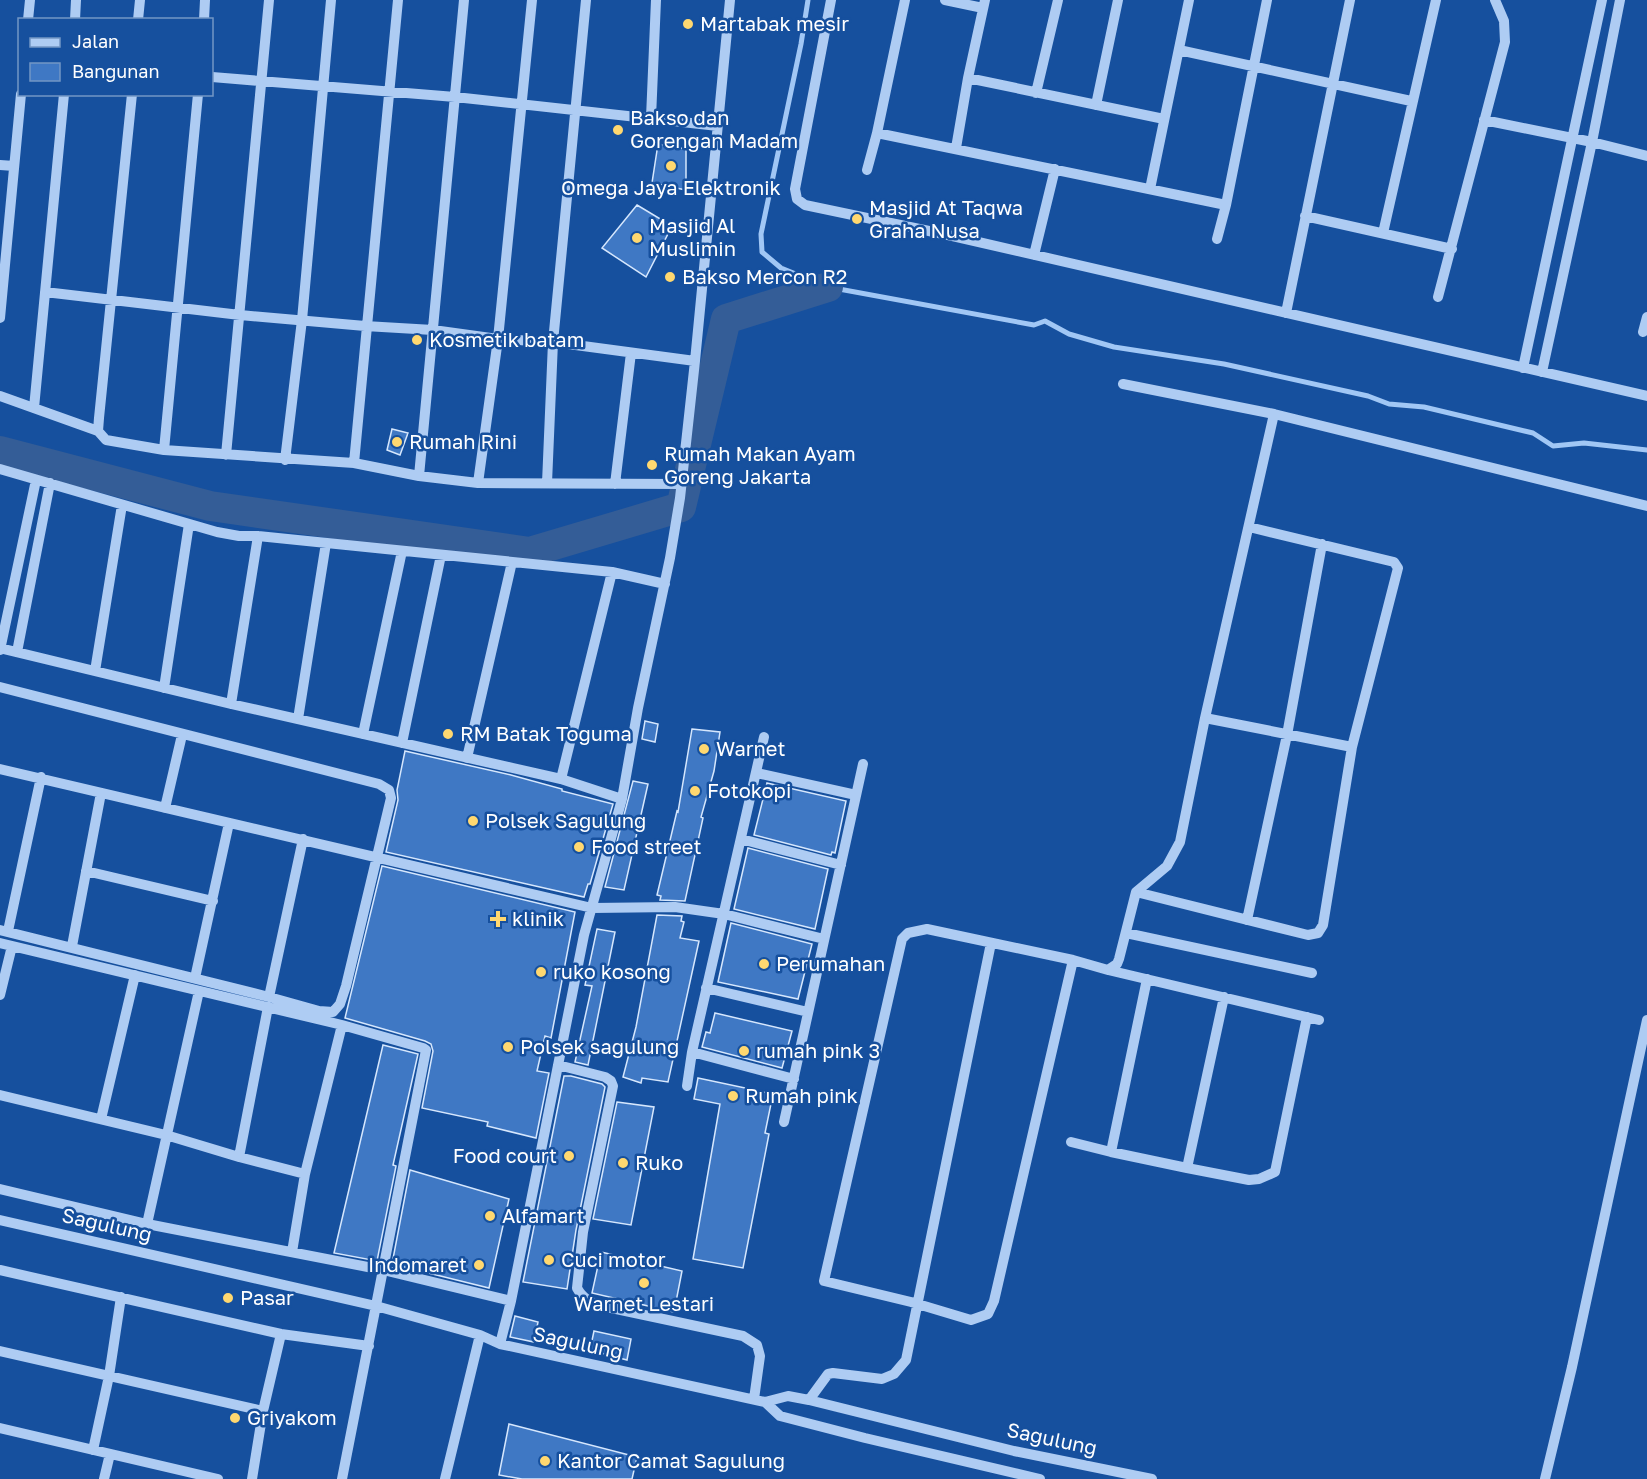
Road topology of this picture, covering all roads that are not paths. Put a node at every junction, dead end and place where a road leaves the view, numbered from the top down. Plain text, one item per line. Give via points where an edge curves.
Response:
1 (30, 0) edge
2 (76, 0) edge
3 (140, 0) edge
4 (205, 0) edge
5 (269, 0) edge
6 (331, 0) edge
7 (398, 0) edge
8 (464, 0) edge
9 (532, 0) edge
10 (586, 0) edge
11 (656, 0) edge
12 (730, 0) edge
13 (831, 0) edge
14 (905, 0) edge
15 (945, 0) edge
16 (1058, 0) edge
17 (1118, 0) edge
18 (1190, 0) edge
19 (1267, 0) edge
20 (1350, 0) edge
21 (1436, 0) edge
22 (1495, 0) edge
23 (1602, 0) edge
24 (1620, 0) edge
25 (984, 4) edge
26 (28, 18) edge
27 (75, 18) edge
28 (138, 18) edge
29 (204, 18) edge
30 (1179, 50) junction
31 (1253, 67) junction
32 (213, 77) edge
33 (968, 78) junction
34 (263, 81) junction
35 (1332, 84) junction
36 (324, 87) junction
37 (389, 91) junction
38 (1036, 93) junction
39 (21, 96) edge
40 (64, 96) edge
41 (132, 96) edge
42 (198, 96) edge
43 (455, 96) junction
44 (1412, 101) junction
45 (522, 103) junction
46 (1096, 105) junction
47 (575, 109) junction
48 (651, 118) junction
49 (1164, 119) junction
50 (1484, 120) junction
51 (718, 126) junction
52 (877, 133) junction
53 (1572, 138) junction
54 (1592, 142) junction
55 (956, 148) junction
56 (1647, 156) edge
57 (0, 165) edge
58 (14, 166) junction
59 (1055, 169) junction
60 (867, 170) dead end
61 (1150, 189) junction
62 (1227, 205) junction
63 (1305, 216) junction
64 (1383, 233) junction
65 (1217, 239) dead end
66 (1452, 249) junction
67 (1034, 255) junction
68 (45, 292) junction
69 (1438, 297) dead end
70 (111, 299) junction
71 (177, 307) junction
72 (1286, 313) junction
73 (240, 315) junction
74 (1647, 317) edge
75 (0, 318) edge
76 (302, 320) junction
77 (365, 326) junction
78 (433, 330) junction
79 (1643, 332) dead end
80 (498, 339) junction
81 (553, 342) junction
82 (631, 352) junction
83 (695, 361) junction
84 (1523, 368) junction
85 (1542, 372) junction
86 (1123, 384) dead end
87 (0, 396) edge
88 (1647, 396) edge
89 (34, 408) junction
90 (1274, 414) junction
91 (98, 431) junction
92 (164, 450) junction
93 (226, 455) junction
94 (285, 460) junction
95 (354, 463) junction
96 (0, 469) edge
97 (419, 476) junction
98 (36, 480) junction
99 (50, 483) junction
100 (478, 483) junction
101 (547, 483) junction
102 (615, 484) junction
103 (681, 484) junction
104 (122, 505) junction
105 (1647, 506) edge
106 (189, 524) junction
107 (1249, 527) junction
108 (258, 536) junction
109 (326, 543) junction
110 (1322, 544) junction
111 (402, 551) junction
112 (441, 555) junction
113 (512, 562) junction
114 (612, 572) junction
115 (665, 584) junction
116 (0, 649) edge
117 (17, 652) junction
118 (94, 671) junction
119 (0, 687) edge
120 (164, 688) junction
121 (231, 704) junction
122 (1205, 718) junction
123 (298, 719) junction
124 (363, 734) junction
125 (182, 735) junction
126 (1287, 735) junction
127 (764, 737) dead end
128 (402, 743) junction
129 (1352, 747) junction
130 (467, 758) junction
131 (863, 764) dead end
132 (0, 769) edge
133 (757, 773) junction
134 (40, 777) junction
135 (561, 779) junction
136 (101, 793) junction
137 (856, 795) junction
138 (622, 799) junction
139 (165, 808) junction
140 (230, 823) junction
141 (303, 839) junction
142 (741, 839) junction
143 (376, 859) junction
144 (841, 865) junction
145 (86, 871) junction
146 (1136, 892) junction
147 (213, 901) junction
148 (592, 908) junction
149 (724, 914) junction
150 (1247, 920) junction
151 (4, 930) edge
152 (1126, 933) junction
153 (824, 939) junction
154 (0, 943) edge
155 (991, 943) junction
156 (12, 946) junction
157 (72, 946) junction
158 (1073, 960) junction
159 (1108, 970) junction
160 (1312, 973) dead end
161 (135, 975) junction
162 (195, 978) junction
163 (1147, 979) junction
164 (706, 988) junction
165 (199, 991) junction
166 (0, 996) edge
167 (1224, 997) junction
168 (269, 1002) junction
169 (808, 1012) junction
170 (1307, 1017) junction
171 (1319, 1020) dead end
172 (1647, 1020) edge
173 (342, 1025) junction
174 (692, 1052) junction
175 (1643, 1052) edge
176 (558, 1065) junction
177 (794, 1078) junction
178 (687, 1086) dead end
179 (0, 1095) edge
180 (101, 1119) junction
181 (784, 1122) dead end
182 (166, 1134) junction
183 (1071, 1142) dead end
184 (1111, 1152) junction
185 (239, 1157) junction
186 (1187, 1168) junction
187 (305, 1174) junction
188 (0, 1189) edge
189 (0, 1220) edge
190 (147, 1224) junction
191 (292, 1252) junction
192 (0, 1270) edge
193 (382, 1270) junction
194 (122, 1297) junction
195 (511, 1301) junction
196 (916, 1304) junction
197 (376, 1306) junction
198 (281, 1334) junction
199 (480, 1335) junction
200 (500, 1344) junction
201 (369, 1346) junction
202 (0, 1351) edge
203 (109, 1376) junction
204 (809, 1400) junction
205 (760, 1401) junction
206 (264, 1411) junction
207 (0, 1428) edge
208 (93, 1449) junction
209 (110, 1454) junction
210 (175, 1474) edge
211 (104, 1479) edge
212 (218, 1479) edge
213 (252, 1479) edge
214 (342, 1479) edge
215 (445, 1479) edge
216 (1040, 1479) edge
217 (1152, 1479) edge
218 (1545, 1479) edge

1 - 26 street
2 - 27 street
3 - 28 street
4 - 29 street
5 - 34 street
6 - 36 street
7 - 37 street
8 - 43 street
9 - 45 street
10 - 47 street
11 - 48 street
12 - 51 street
13 - 67 street via 796,199 805,205
14 - 52 street
15 - 25 street
16 - 38 street
17 - 46 street
18 - 30 street
19 - 31 street
20 - 35 street
21 - 44 street
22 - 50 street via 1506,37
23 - 53 street
24 - 54 street
25 - 33 street
30 - 31 street
30 - 49 street
31 - 35 street
31 - 62 street
32 - 34 street
33 - 38 street
33 - 55 street
34 - 36 street
34 - 73 street
35 - 44 street
35 - 63 street
36 - 37 street
36 - 76 street
37 - 43 street
37 - 77 street
38 - 46 street
39 - 58 street
40 - 68 street
41 - 70 street
42 - 71 street
43 - 45 street
43 - 78 street
44 - 64 street
45 - 47 street
45 - 80 street
46 - 49 street
47 - 48 street
47 - 81 street
48 - 51 street
49 - 61 street
50 - 53 street
50 - 66 street
51 - 83 street
52 - 55 street
52 - 60 street
53 - 54 street
53 - 84 street
54 - 56 street
54 - 85 street
55 - 59 street
57 - 58 street
58 - 75 street
59 - 61 street
59 - 67 street
61 - 62 street
62 - 65 street
63 - 64 street
63 - 72 street
64 - 66 street
66 - 69 street
67 - 72 street
68 - 70 street
68 - 89 street
70 - 71 street
70 - 91 street
71 - 73 street
71 - 92 street
72 - 84 street
73 - 76 street
73 - 93 street
74 - 79 street
76 - 77 street
76 - 94 street
77 - 78 street
77 - 95 street
78 - 80 street
78 - 97 street
80 - 81 street
80 - 100 street
81 - 82 street
81 - 101 street
82 - 83 street
82 - 102 street
83 - 103 street
84 - 85 street
85 - 88 street
86 - 90 street
87 - 89 street
89 - 91 street
90 - 105 street
90 - 107 street
91 - 92 street via 106,441
92 - 93 street
93 - 94 street
94 - 95 street
95 - 97 street
96 - 98 street
97 - 100 street
98 - 99 street
98 - 116 street
99 - 104 street
99 - 117 street
100 - 101 street
101 - 102 street
102 - 103 street
103 - 115 street
104 - 106 street
104 - 118 street
106 - 108 street via 239,536
106 - 120 street
107 - 110 street
107 - 122 street
108 - 109 street
108 - 121 street
109 - 111 street
109 - 123 street
110 - 126 street
110 - 129 street via 1394,562 1398,567
111 - 112 street
111 - 124 street
112 - 113 street
112 - 128 street
113 - 114 street
113 - 130 street
114 - 115 street
114 - 135 street
115 - 138 street
116 - 117 street
117 - 118 street
118 - 120 street
119 - 125 street
120 - 121 street
121 - 123 street
122 - 126 street
122 - 146 street via 1180,842 1167,866
123 - 124 street
124 - 128 street
125 - 139 street
125 - 143 street via 379,784 391,798
126 - 129 street
126 - 150 street
127 - 133 street
128 - 130 street
129 - 150 street via 1321,930 1308,935
130 - 135 street
131 - 137 street
132 - 134 street
133 - 137 street
133 - 142 street
134 - 136 street
134 - 151 street
135 - 138 street
136 - 139 street
136 - 145 street
137 - 144 street
138 - 148 street
139 - 140 street
140 - 141 street
140 - 147 street
141 - 143 street
141 - 168 street
142 - 144 street
142 - 149 street
143 - 148 street
143 - 168 street via 340,1004 333,1012
144 - 153 street
145 - 147 street
145 - 157 street
146 - 150 street
146 - 152 street
147 - 162 street
148 - 149 street via 675,907
148 - 176 street
149 - 153 street
149 - 164 street
151 - 157 street
152 - 159 street via 1117,964
152 - 160 street
153 - 169 street
154 - 156 street
155 - 158 street
155 - 196 street
155 - 196 street via 927,929 908,933 902,939 824,1281
156 - 161 street
156 - 166 street
157 - 162 street
158 - 159 street
158 - 196 street via 994,1301 988,1314 971,1320
159 - 163 street
161 - 165 street
161 - 180 street
162 - 168 street
163 - 167 street
163 - 184 street
164 - 169 street
164 - 174 street
165 - 168 street
165 - 182 street
167 - 170 street
167 - 186 street
168 - 173 street
168 - 185 street
169 - 177 street
170 - 171 street
170 - 186 street via 1275,1172 1249,1180
172 - 175 street
173 - 187 street
173 - 193 street via 426,1050
174 - 177 street
174 - 178 street
175 - 218 street
176 - 195 street
176 - 205 street via 605,1077 613,1086 577,1288 582,1296 602,1306 743,1336 757,1345 760,1356
177 - 181 street
179 - 180 street
180 - 182 street
182 - 185 street
182 - 190 street
183 - 184 street
184 - 186 street
185 - 187 street
187 - 191 street
188 - 190 street
189 - 197 street, Sagulung
190 - 191 street
191 - 193 street
192 - 194 street
193 - 195 street
193 - 197 street
194 - 198 street
194 - 203 street
195 - 200 street
196 - 204 street via 906,1360 894,1374 882,1379 828,1374
197 - 199 street, Sagulung
197 - 201 street
198 - 201 street
198 - 206 street
199 - 200 street, Sagulung
199 - 215 street
200 - 205 street, Sagulung
201 - 214 street
202 - 203 street
203 - 206 street
203 - 208 street
204 - 205 street, Sagulung via 788,1396
204 - 217 street, Sagulung
205 - 216 street via 780,1416
206 - 213 street
207 - 208 street
208 - 209 street
209 - 210 street
209 - 211 street
210 - 212 street

